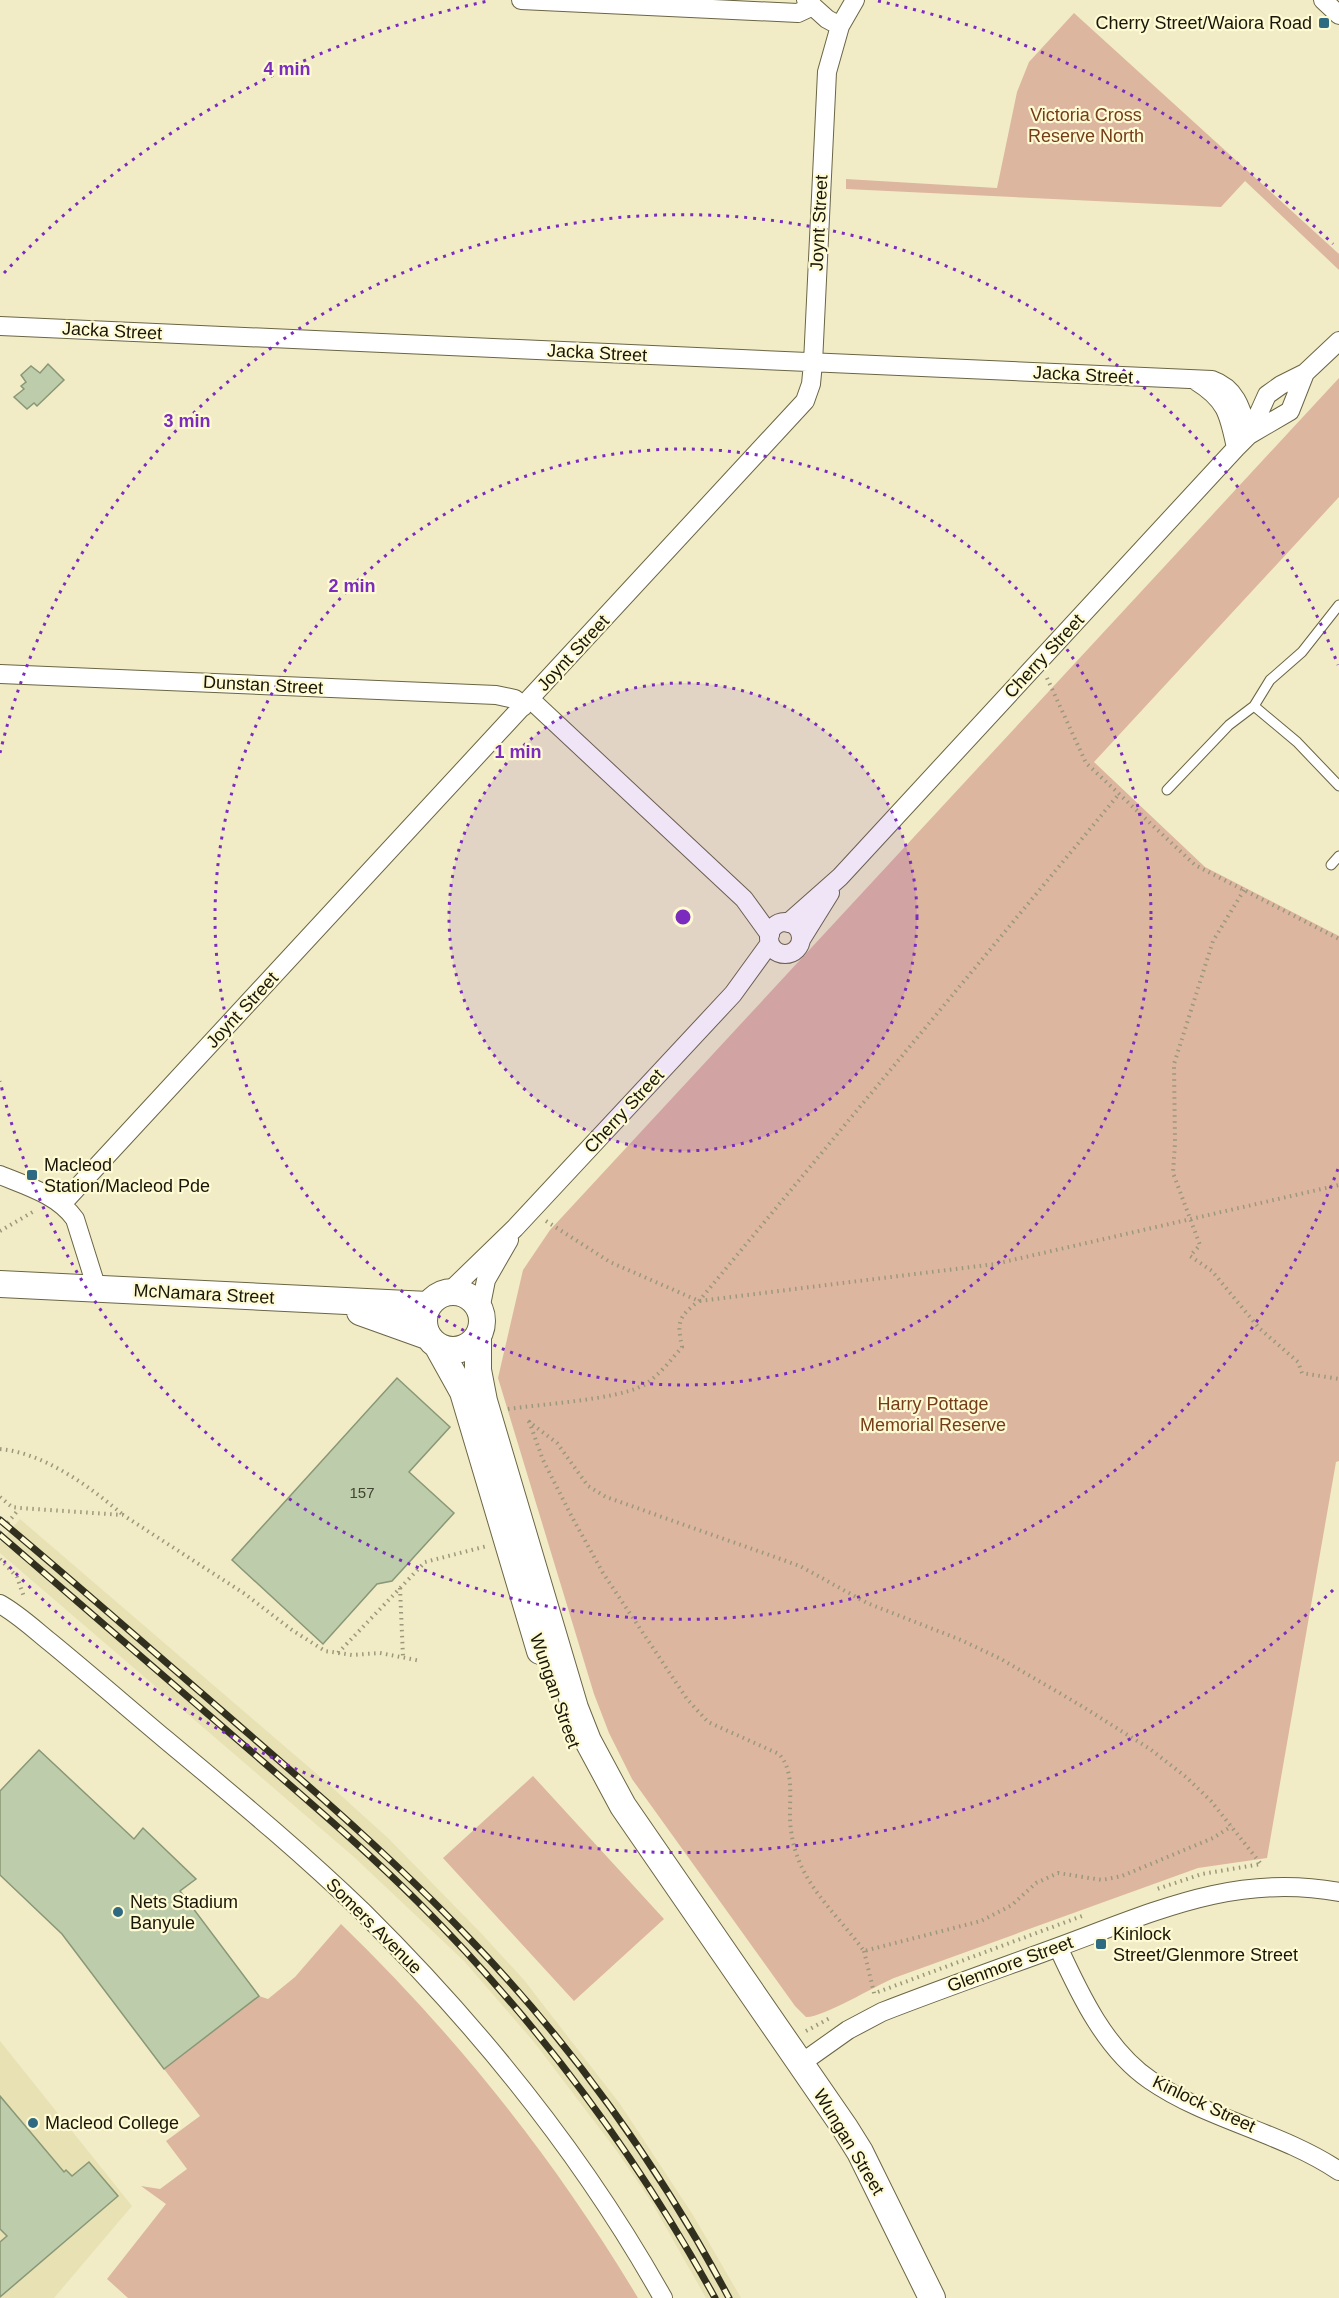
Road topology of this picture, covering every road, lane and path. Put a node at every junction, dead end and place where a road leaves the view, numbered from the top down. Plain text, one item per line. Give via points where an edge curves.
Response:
1 (521, 0) edge
2 (855, 0) edge
3 (1323, 0) edge
4 (810, 3) edge
5 (757, 5) edge
6 (1339, 15) edge
7 (840, 26) junction
8 (0, 326) edge
9 (1339, 341) edge
10 (813, 363) junction
11 (1305, 373) junction
12 (1243, 442) junction
13 (1339, 605) edge
14 (1039, 661) junction
15 (0, 674) edge
16 (526, 703) junction
17 (1254, 706) junction
18 (1339, 786) edge
19 (1167, 790) dead end
20 (1119, 794) junction
21 (1339, 856) edge
22 (1331, 865) dead end
23 (840, 877) junction
24 (1244, 890) junction
25 (744, 899) junction
26 (786, 922) junction
27 (802, 938) junction
28 (770, 939) junction
29 (1339, 939) edge
30 (786, 955) junction
31 (733, 994) junction
32 (0, 1175) edge
33 (1339, 1185) edge
34 (55, 1200) junction
35 (531, 1211) junction
36 (1189, 1220) junction
37 (515, 1228) junction
38 (0, 1231) edge
39 (0, 1284) edge
40 (98, 1289) junction
41 (311, 1299) junction
42 (439, 1299) junction
43 (699, 1301) junction
44 (480, 1310) junction
45 (478, 1338) junction
46 (433, 1342) junction
47 (1339, 1379) edge
48 (487, 1412) junction
49 (0, 1449) edge
50 (0, 1497) edge
51 (20, 1508) junction
52 (123, 1515) junction
53 (0, 1532) edge
54 (506, 1540) junction
55 (0, 1559) edge
56 (400, 1588) junction
57 (0, 1604) edge
58 (9, 1615) edge
59 (338, 1653) junction
60 (403, 1658) junction
61 (421, 1661) dead end
62 (1232, 1826) junction
63 (1339, 1892) edge
64 (1147, 1893) dead end
65 (1083, 1916) dead end
66 (1058, 1947) junction
67 (864, 1951) junction
68 (752, 1994) junction
69 (874, 1994) junction
70 (866, 1998) dead end
71 (882, 2012) junction
72 (832, 2017) dead end
73 (801, 2024) dead end
74 (800, 2064) junction
75 (1339, 2171) edge
76 (663, 2298) edge
77 (932, 2298) edge

1 - 5 street
2 - 7 street, Joynt Street
3 - 6 street
4 - 5 street via 798,13
4 - 7 street
7 - 10 street, Joynt Street via 827,72 825,96
8 - 10 street, Jacka Street
9 - 11 street, Cherry Street
10 - 12 street, Jacka Street via 1212,380 1230,391 1242,410
10 - 16 street, Joynt Street via 809,394 801,407
11 - 12 street, Cherry Street via 1267,395
11 - 12 street, Cherry Street via 1290,411
12 - 14 street, Cherry Street
13 - 17 lane via 1302,652 1270,680
14 - 20 path via 1086,763
14 - 23 street, Cherry Street
15 - 16 street, Dunstan Street via 496,695
16 - 25 street, Dunstan Street
16 - 34 street, Joynt Street
17 - 18 lane via 1297,742
17 - 19 lane via 1228,725
20 - 24 path via 1195,865
20 - 43 path
21 - 22 lane
23 - 26 street, Cherry Street
23 - 27 street, Cherry Street
24 - 29 path
24 - 36 path via 1213,941 1174,1064 1173,1173
25 - 26 street, Dunstan Street
25 - 28 street, Dunstan Street
26 - 27 street via 796,926
26 - 28 street via 774,927
27 - 30 street via 797,950
28 - 30 street via 776,951
28 - 31 street, Cherry Street
30 - 31 street, Cherry Street
31 - 35 street, Cherry Street
32 - 34 street
33 - 36 path
34 - 38 path
34 - 40 street via 75,1219
35 - 37 street, Cherry Street
35 - 43 path via 610,1262
36 - 43 path via 995,1264
36 - 47 path via 1200,1245 1190,1256 1212,1271 1259,1328 1299,1362 1302,1373
37 - 42 street, Cherry Street
37 - 44 street, Cherry Street via 486,1280
39 - 40 street, McNamara Street
40 - 41 street, McNamara Street
41 - 42 street, McNamara Street
41 - 46 street, McNamara Street via 380,1317
42 - 44 street via 468,1296
42 - 46 street via 423,1320
43 - 48 path via 682,1314 682,1347 642,1386
44 - 45 street via 483,1319
45 - 46 street via 464,1349 446,1350
45 - 48 street, Wungan Street via 478,1370
46 - 54 street, Wungan Street via 463,1392
48 - 68 street, Wungan Street via 588,1741 623,1806
49 - 52 path via 16,1450 51,1466
50 - 51 path
51 - 52 path
51 - 53 path
52 - 59 path via 245,1594 300,1636 325,1651
54 - 56 path via 425,1562
54 - 68 street, Wungan Street via 559,1712 592,1785 715,1959
55 - 58 path via 17,1577 25,1596
56 - 59 path
56 - 60 path
57 - 58 street, Somers Avenue
58 - 76 street, Somers Avenue via 127,1707 333,1884 448,2000 576,2159
59 - 60 path via 380,1653
60 - 61 path
62 - 64 path via 1261,1864 1202,1874
62 - 67 path via 1213,1838 1122,1876 1102,1880 1058,1873 1036,1883 1012,1905 981,1921
62 - 67 path via 1186,1777 1080,1705 962,1640 867,1603 800,1566 606,1497 588,1486 557,1443 528,1420 543,1460 603,1573 687,1699 708,1722 785,1760 790,1777 790,1829 799,1862 821,1901
63 - 66 street, Glenmore Street via 1275,1886 1214,1893
65 - 69 path
66 - 71 street, Glenmore Street
66 - 75 street, Kinlock Street via 1089,2009 1108,2037 1149,2079 1198,2105 1279,2138
67 - 69 path
68 - 74 street, Wungan Street
69 - 70 path
69 - 71 path
71 - 74 street, Glenmore Street via 848,2030
72 - 73 path via 807,2033
74 - 77 street, Wungan Street via 860,2152

